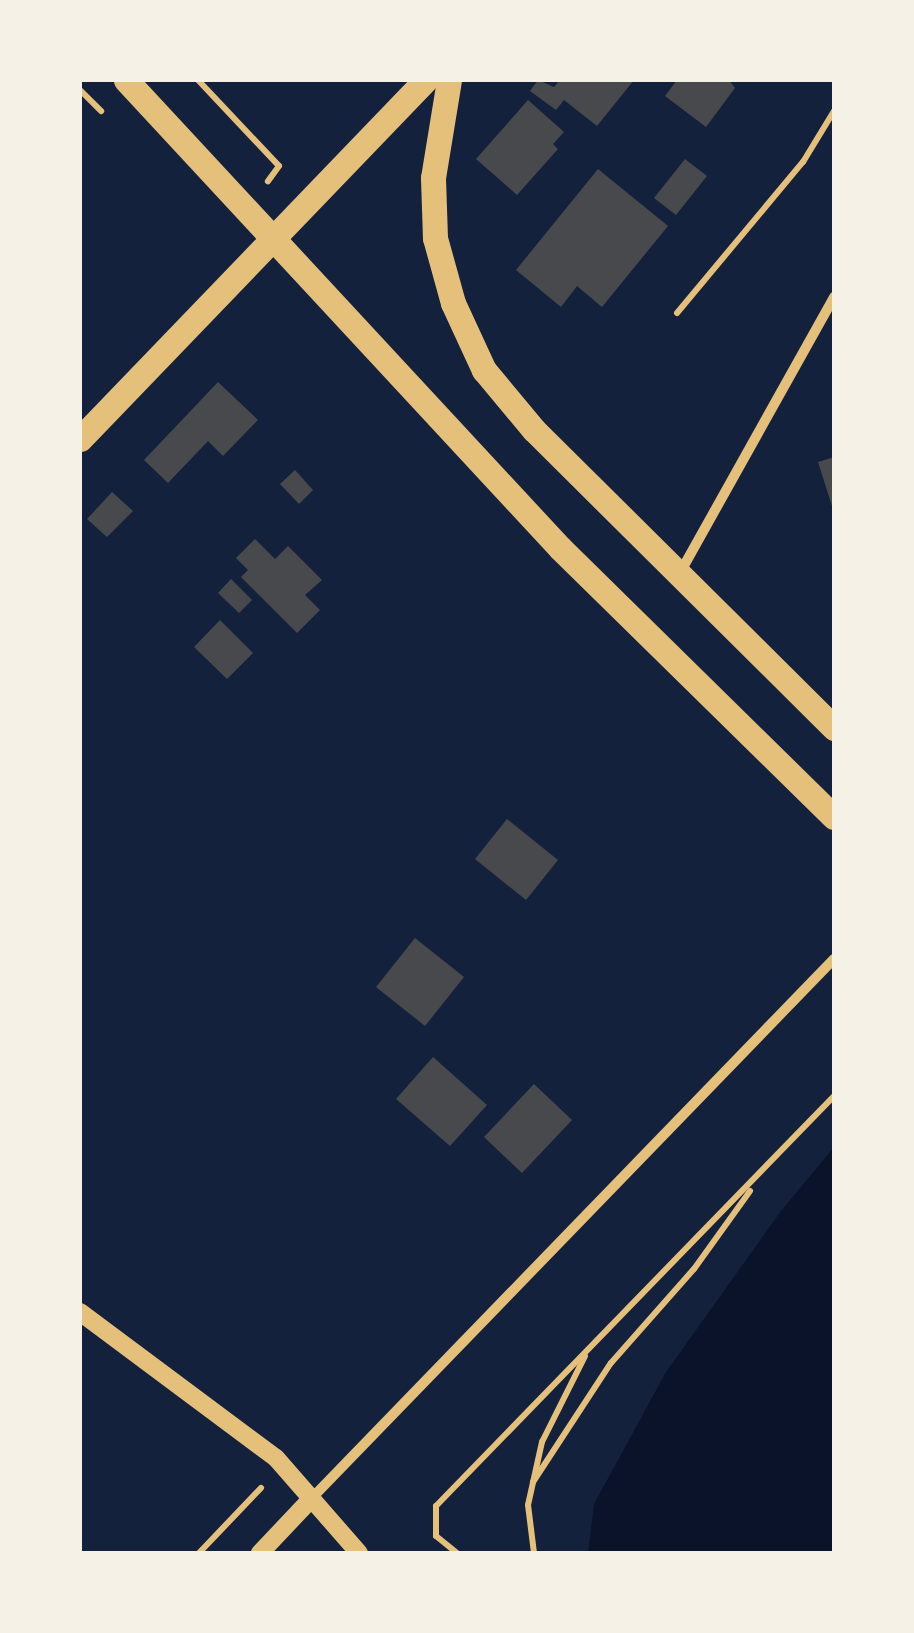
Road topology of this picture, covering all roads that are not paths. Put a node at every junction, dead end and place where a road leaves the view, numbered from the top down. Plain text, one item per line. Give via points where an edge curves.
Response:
1 (126, 80) edge
2 (426, 80) edge
3 (448, 80) edge
4 (271, 238) junction
5 (834, 297) edge
6 (80, 439) edge
7 (678, 576) junction
8 (834, 728) edge
9 (834, 817) edge
10 (834, 958) edge
11 (80, 1312) edge
12 (311, 1498) junction
13 (260, 1553) edge
14 (359, 1553) edge

1 - 4 main road
2 - 4 main road
3 - 7 main road via 433,178 434,238 467,338 484,370 534,430
4 - 6 main road
4 - 9 main road via 560,548
5 - 7 street
7 - 8 main road
10 - 12 street
11 - 12 street via 282,1465
12 - 13 street
12 - 14 street

